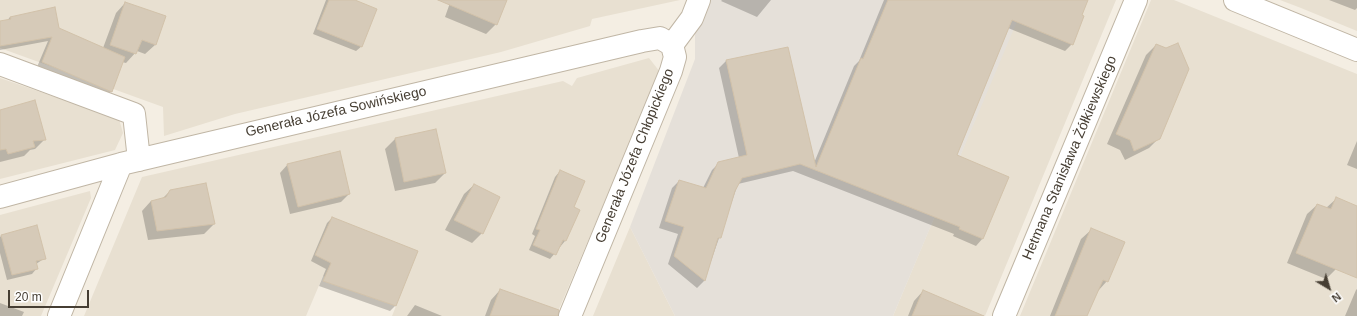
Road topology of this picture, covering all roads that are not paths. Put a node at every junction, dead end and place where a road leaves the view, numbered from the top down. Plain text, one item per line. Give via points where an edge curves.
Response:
1 (699, 0) edge
2 (1136, 0) edge
3 (1235, 0) edge
4 (672, 45) junction
5 (1357, 50) edge
6 (0, 64) edge
7 (130, 162) junction
8 (0, 197) edge
9 (59, 316) edge
10 (570, 316) edge
11 (1004, 316) edge

1 - 4 street via 692,18
2 - 11 street, Hetmana Stanisława Żółkiewskiego
3 - 5 street
4 - 7 street, Generała Józefa Sowińskiego via 660,38 642,41
4 - 10 street, Generała Józefa Chłopickiego via 675,57 672,71
6 - 7 street via 134,114
7 - 8 street, Generała Józefa Sowińskiego
7 - 9 street

